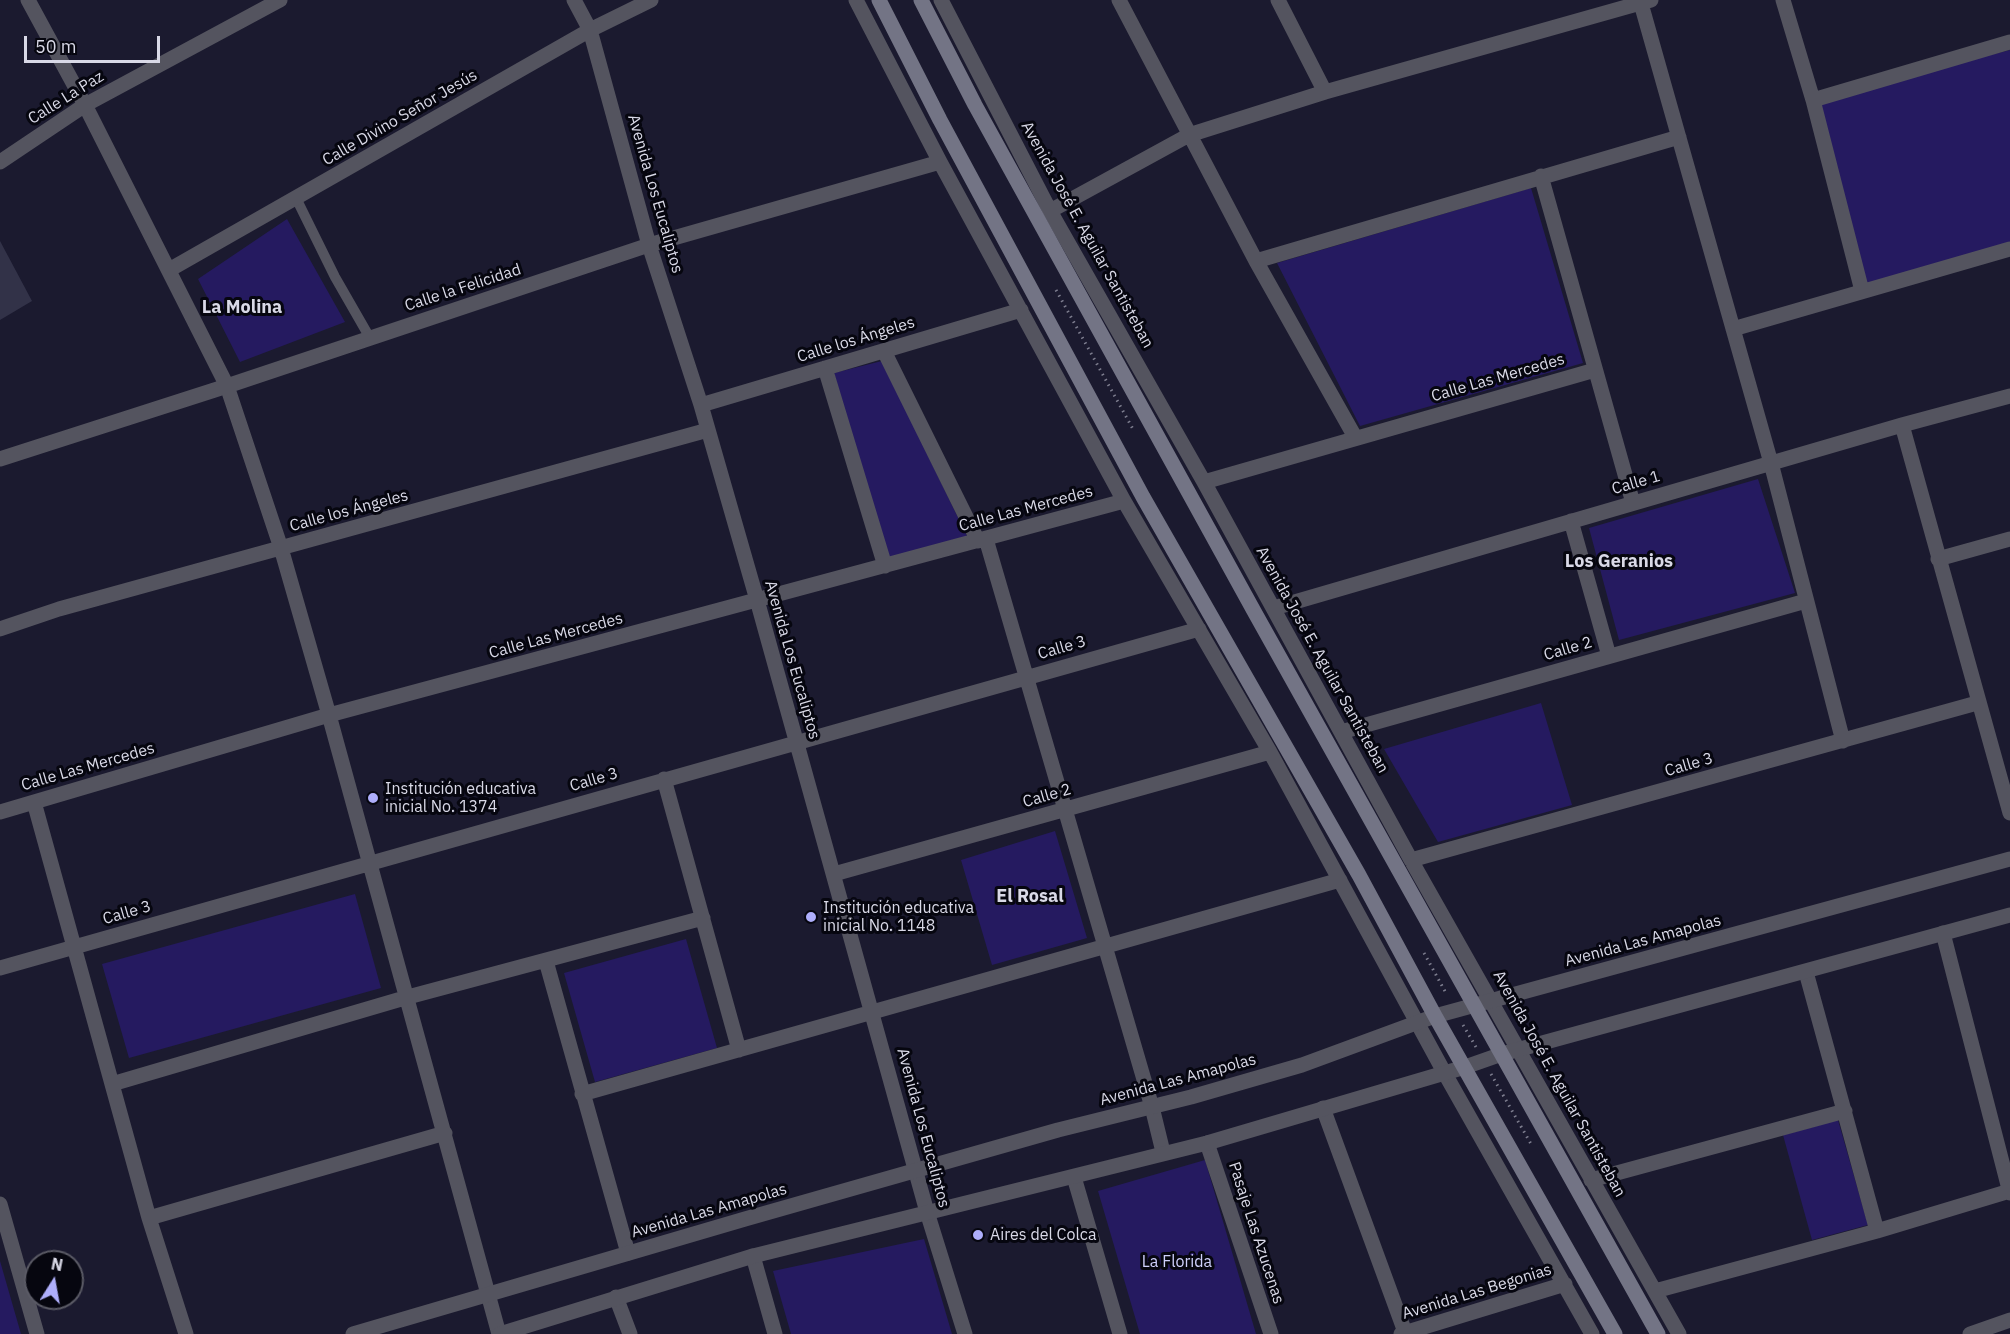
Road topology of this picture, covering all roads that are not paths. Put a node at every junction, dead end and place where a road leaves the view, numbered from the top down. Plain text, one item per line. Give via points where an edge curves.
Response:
1 (28, 0) edge
2 (280, 0) edge
3 (574, 0) edge
4 (651, 0) edge
5 (856, 0) edge
6 (879, 0) edge
7 (921, 0) edge
8 (940, 0) edge
9 (1119, 0) edge
10 (1278, 0) edge
11 (1783, 0) edge
12 (1644, 1) edge
13 (591, 30) junction
14 (2009, 45) edge
15 (1325, 92) junction
16 (1813, 100) junction
17 (85, 105) junction
18 (1189, 135) junction
19 (1679, 137) junction
20 (0, 162) edge
21 (940, 162) junction
22 (1541, 176) junction
23 (296, 198) junction
24 (1050, 211) junction
25 (649, 245) junction
26 (2010, 249) edge
27 (1256, 261) junction
28 (169, 270) junction
29 (1862, 291) junction
30 (1021, 310) junction
31 (1733, 329) junction
32 (370, 338) junction
33 (884, 351) junction
34 (825, 368) junction
35 (1595, 370) junction
36 (228, 386) junction
37 (2010, 396) edge
38 (701, 405) junction
39 (1902, 425) junction
40 (708, 430) junction
41 (1355, 437) junction
42 (0, 459) edge
43 (1771, 463) junction
44 (1204, 482) junction
45 (1124, 501) junction
46 (1633, 503) junction
47 (1571, 521) junction
48 (2010, 539) edge
49 (982, 540) junction
50 (281, 548) junction
51 (1938, 559) junction
52 (885, 566) junction
53 (757, 600) junction
54 (1806, 601) junction
55 (1274, 608) junction
56 (0, 629) edge
57 (1199, 629) junction
58 (1609, 656) junction
59 (1026, 677) junction
60 (1977, 703) junction
61 (329, 715) junction
62 (1341, 732) junction
63 (796, 741) junction
64 (1843, 741) junction
65 (1270, 752) junction
66 (664, 779) junction
67 (34, 802) junction
68 (1065, 809) junction
69 (0, 812) edge
70 (2010, 813) edge
71 (2010, 859) edge
72 (1411, 860) junction
73 (370, 863) junction
74 (834, 874) junction
75 (1340, 880) junction
76 (2010, 915) edge
77 (703, 918) junction
78 (1943, 933) junction
79 (74, 947) junction
80 (1106, 947) junction
81 (546, 961) junction
82 (0, 968) edge
83 (1806, 972) junction
84 (408, 997) junction
85 (1484, 1002) junction
86 (873, 1013) junction
87 (1435, 1016) junction
88 (1418, 1023) junction
89 (739, 1050) junction
90 (1519, 1050) junction
91 (1502, 1054) junction
92 (1465, 1067) junction
93 (1444, 1072) junction
94 (112, 1084) junction
95 (582, 1094) junction
96 (1152, 1107) junction
97 (1323, 1108) junction
98 (1845, 1111) junction
99 (445, 1133) junction
100 (1207, 1143) junction
101 (1163, 1152) junction
102 (916, 1172) junction
103 (1074, 1177) junction
104 (1592, 1180) junction
105 (2010, 1192) edge
106 (0, 1204) edge
107 (927, 1212) junction
108 (149, 1218) junction
109 (1877, 1231) junction
110 (628, 1253) junction
111 (753, 1256) junction
112 (1564, 1284) junction
113 (1655, 1291) junction
114 (487, 1296) junction
115 (616, 1297) junction
116 (2010, 1320) edge
117 (1403, 1333) edge
118 (37, 1334) edge
119 (186, 1334) edge
120 (353, 1334) edge
121 (499, 1334) edge
122 (630, 1334) edge
123 (775, 1334) edge
124 (964, 1334) edge
125 (1120, 1334) edge
126 (1271, 1334) edge
127 (1592, 1334) edge
128 (1615, 1334) edge
129 (1658, 1334) edge
130 (1679, 1334) edge
131 (1970, 1334) edge

1 - 17 street
2 - 17 street, Calle La Paz
3 - 13 street, Avenida Los Eucaliptos
4 - 13 street, Calle Divino Señor Jesús
5 - 21 street
6 - 87 main road via 1137,486
7 - 85 main road, Avenida José E. Aguilar Santisteban via 1249,603
8 - 24 street, Avenida José E. Aguilar Santisteban
9 - 18 street
10 - 15 street
11 - 16 street
12 - 15 street
12 - 19 street
13 - 23 street, Calle Divino Señor Jesús
13 - 25 street, Avenida Los Eucaliptos
14 - 16 street
15 - 18 street
16 - 29 street
17 - 20 street, Calle La Paz
17 - 28 street
18 - 24 street
18 - 27 street
19 - 22 street
19 - 31 street
21 - 25 street, Calle la Felicidad
21 - 30 street
22 - 27 street
22 - 35 street
23 - 28 street, Calle Divino Señor Jesús
23 - 32 lane
24 - 44 street, Avenida José E. Aguilar Santisteban
25 - 32 street, Calle la Felicidad
25 - 38 street, Avenida Los Eucaliptos
26 - 29 street
27 - 41 street
28 - 36 street
29 - 31 street
30 - 33 street, Calle los Ángeles
30 - 45 street
31 - 43 street
32 - 36 street, Calle la Felicidad
33 - 34 street, Calle los Ángeles
33 - 49 street
34 - 38 street, Calle los Ángeles
34 - 52 street
35 - 41 street, Calle Las Mercedes
35 - 46 street
36 - 42 street, Calle la Felicidad
36 - 50 street
37 - 39 street, Calle 1
38 - 40 street, Avenida Los Eucaliptos
39 - 43 street, Calle 1
39 - 51 street
40 - 50 street, Calle los Ángeles
40 - 53 street, Avenida Los Eucaliptos
41 - 44 street, Calle Las Mercedes
43 - 46 street, Calle 1
43 - 54 street
44 - 55 street, Avenida José E. Aguilar Santisteban
45 - 49 street, Calle Las Mercedes
45 - 57 street
46 - 47 street, Calle 1
47 - 55 street, Calle 1
47 - 58 street
48 - 51 street
49 - 52 street, Calle Las Mercedes
49 - 59 street
50 - 56 street, Calle los Ángeles
50 - 61 street
51 - 60 street
52 - 53 street, Calle Las Mercedes
53 - 61 street, Calle Las Mercedes
53 - 63 street, Avenida Los Eucaliptos
54 - 58 street, Calle 2
54 - 64 street
55 - 62 street, Avenida José E. Aguilar Santisteban
57 - 59 street, Calle 3
57 - 65 street
58 - 62 street, Calle 2
59 - 63 street, Calle 3
59 - 68 street
60 - 64 street, Calle 3
60 - 70 street
61 - 67 street, Calle Las Mercedes
61 - 73 street
62 - 72 street, Avenida José E. Aguilar Santisteban
63 - 66 street, Calle 3
63 - 74 street, Avenida Los Eucaliptos
64 - 72 street, Calle 3
65 - 68 street, Calle 2
65 - 75 street
66 - 73 street, Calle 3
66 - 77 street
67 - 69 street, Calle Las Mercedes
67 - 79 street
68 - 74 street, Calle 2
68 - 80 street
71 - 85 street, Avenida Las Amapolas
72 - 85 street, Avenida José E. Aguilar Santisteban
73 - 79 street, Calle 3
73 - 84 street
74 - 86 street, Avenida Los Eucaliptos
75 - 80 street
75 - 88 street
76 - 78 street
77 - 81 street
77 - 89 street
78 - 83 street
78 - 105 street
79 - 82 street, Calle 3
79 - 94 street
80 - 86 street
80 - 96 street
81 - 84 street
81 - 95 street
83 - 90 street
83 - 98 street
84 - 94 street
84 - 99 street
85 - 87 street, Avenida Las Amapolas
85 - 90 street, Avenida José E. Aguilar Santisteban
85 - 91 main road, Avenida José E. Aguilar Santisteban
86 - 89 street
86 - 102 street, Avenida Los Eucaliptos
87 - 88 street, Avenida Las Amapolas
87 - 92 main road
88 - 93 street
88 - 96 street, Avenida Las Amapolas via 1302,1065
89 - 95 street
90 - 91 street
90 - 104 street, Avenida José E. Aguilar Santisteban
91 - 92 street
91 - 129 main road, Avenida José E. Aguilar Santisteban
92 - 93 street
92 - 128 main road
93 - 97 street
93 - 112 street
94 - 108 street
95 - 110 street
96 - 101 street
96 - 102 street, Avenida Las Amapolas
97 - 100 street
97 - 117 street
98 - 104 street
98 - 109 street
99 - 108 street
99 - 114 street
100 - 101 street
100 - 126 street, Pasaje Las Azucenas
101 - 103 street
102 - 107 street, Avenida Los Eucaliptos
102 - 110 street, Avenida Las Amapolas
103 - 107 street
103 - 125 street
104 - 113 street, Avenida José E. Aguilar Santisteban
105 - 109 street
106 - 118 street
107 - 111 street
107 - 124 street, Avenida Los Eucaliptos
108 - 119 street
109 - 113 street
110 - 114 street, Avenida Las Amapolas
111 - 115 street
111 - 123 street
112 - 117 street, Avenida Las Begonias
112 - 127 street
113 - 130 street, Avenida José E. Aguilar Santisteban
114 - 120 street, Avenida Las Amapolas
114 - 121 street
115 - 121 street
115 - 122 street
116 - 131 street

